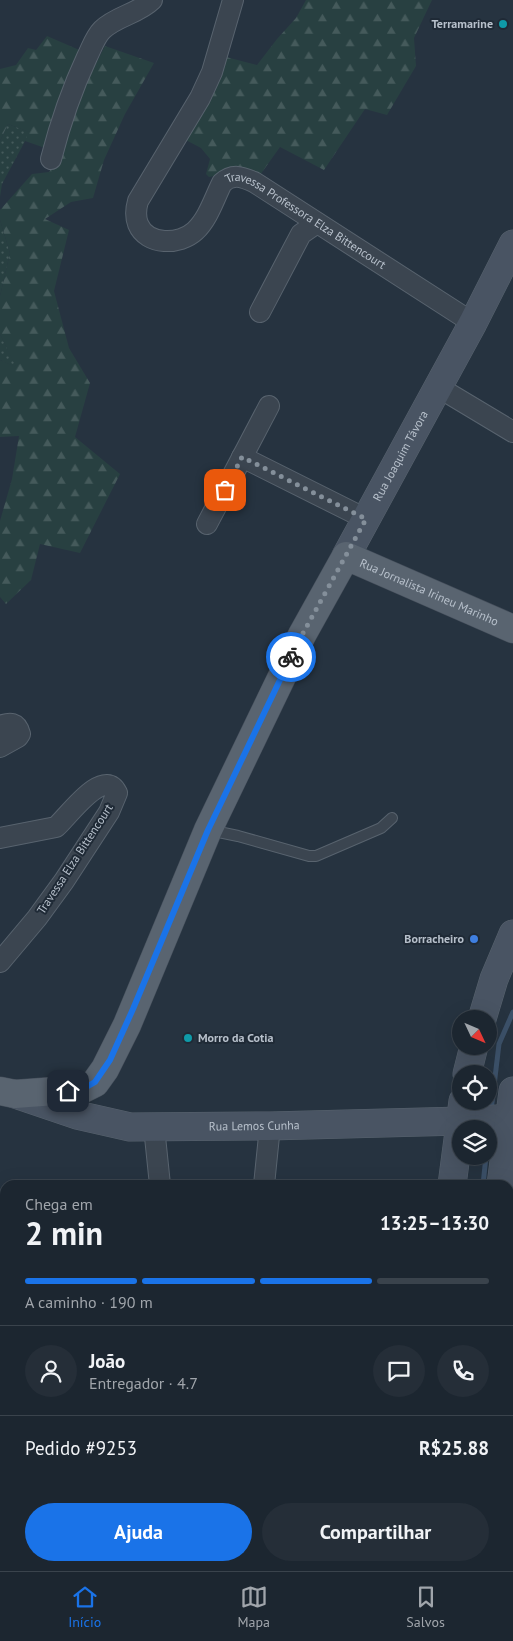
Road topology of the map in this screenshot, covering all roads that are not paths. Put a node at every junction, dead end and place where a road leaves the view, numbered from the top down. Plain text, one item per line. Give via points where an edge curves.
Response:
1 (152, 0) edge
2 (233, 0) edge
3 (51, 159) dead end
4 (317, 223) junction
5 (513, 244) edge
6 (260, 312) dead end
7 (473, 322) junction
8 (438, 387) junction
9 (269, 406) dead end
10 (513, 432) edge
11 (242, 457) junction
12 (366, 519) junction
13 (207, 524) dead end
14 (346, 556) junction
15 (513, 629) edge
16 (0, 726) edge
17 (0, 747) edge
18 (392, 818) dead end
19 (208, 830) junction
20 (0, 838) edge
21 (513, 934) edge
22 (0, 962) edge
23 (485, 1010) edge
24 (513, 1091) edge
25 (8, 1092) edge
26 (486, 1116) edge
27 (270, 1126) junction
28 (154, 1127) junction
29 (159, 1180) edge
30 (265, 1180) edge
31 (454, 1180) edge
32 (500, 1180) edge

1 - 3 street via 142,9 112,23 97,36 83,66
2 - 4 street, Travessa Professora Elza Bittencourt via 212,72 200,98 138,201 138,224 150,238 162,241 191,235 200,226 222,183 236,176 254,182
4 - 6 street via 301,234
4 - 7 street, Travessa Professora Elza Bittencourt
5 - 7 main road, Rua Joaquim Távora
7 - 8 main road, Rua Joaquim Távora
8 - 10 street
8 - 12 main road, Rua Joaquim Távora
9 - 11 street
11 - 12 street
11 - 13 street
12 - 14 main road, Rua Joaquim Távora
14 - 15 main road, Rua Jornalista Irineu Marinho
14 - 19 main road, Rua Joaquim Távora via 302,635
16 - 17 street via 14,724 20,734
18 - 19 lane via 381,828 316,856
19 - 25 main road, Rua Joaquim Távora via 126,1025 100,1076 83,1089
20 - 22 street, Travessa Elza Bittencourt via 56,827 92,789 102,784 109,784 117,793 109,812 64,881
21 - 23 main road
24 - 26 main road
25 - 28 main road, Rua Lemos Cunha via 77,1115 130,1127
26 - 27 main road, Rua Lemos Cunha
26 - 31 main road
26 - 32 main road
27 - 28 main road, Rua Lemos Cunha
27 - 30 street
28 - 29 street

